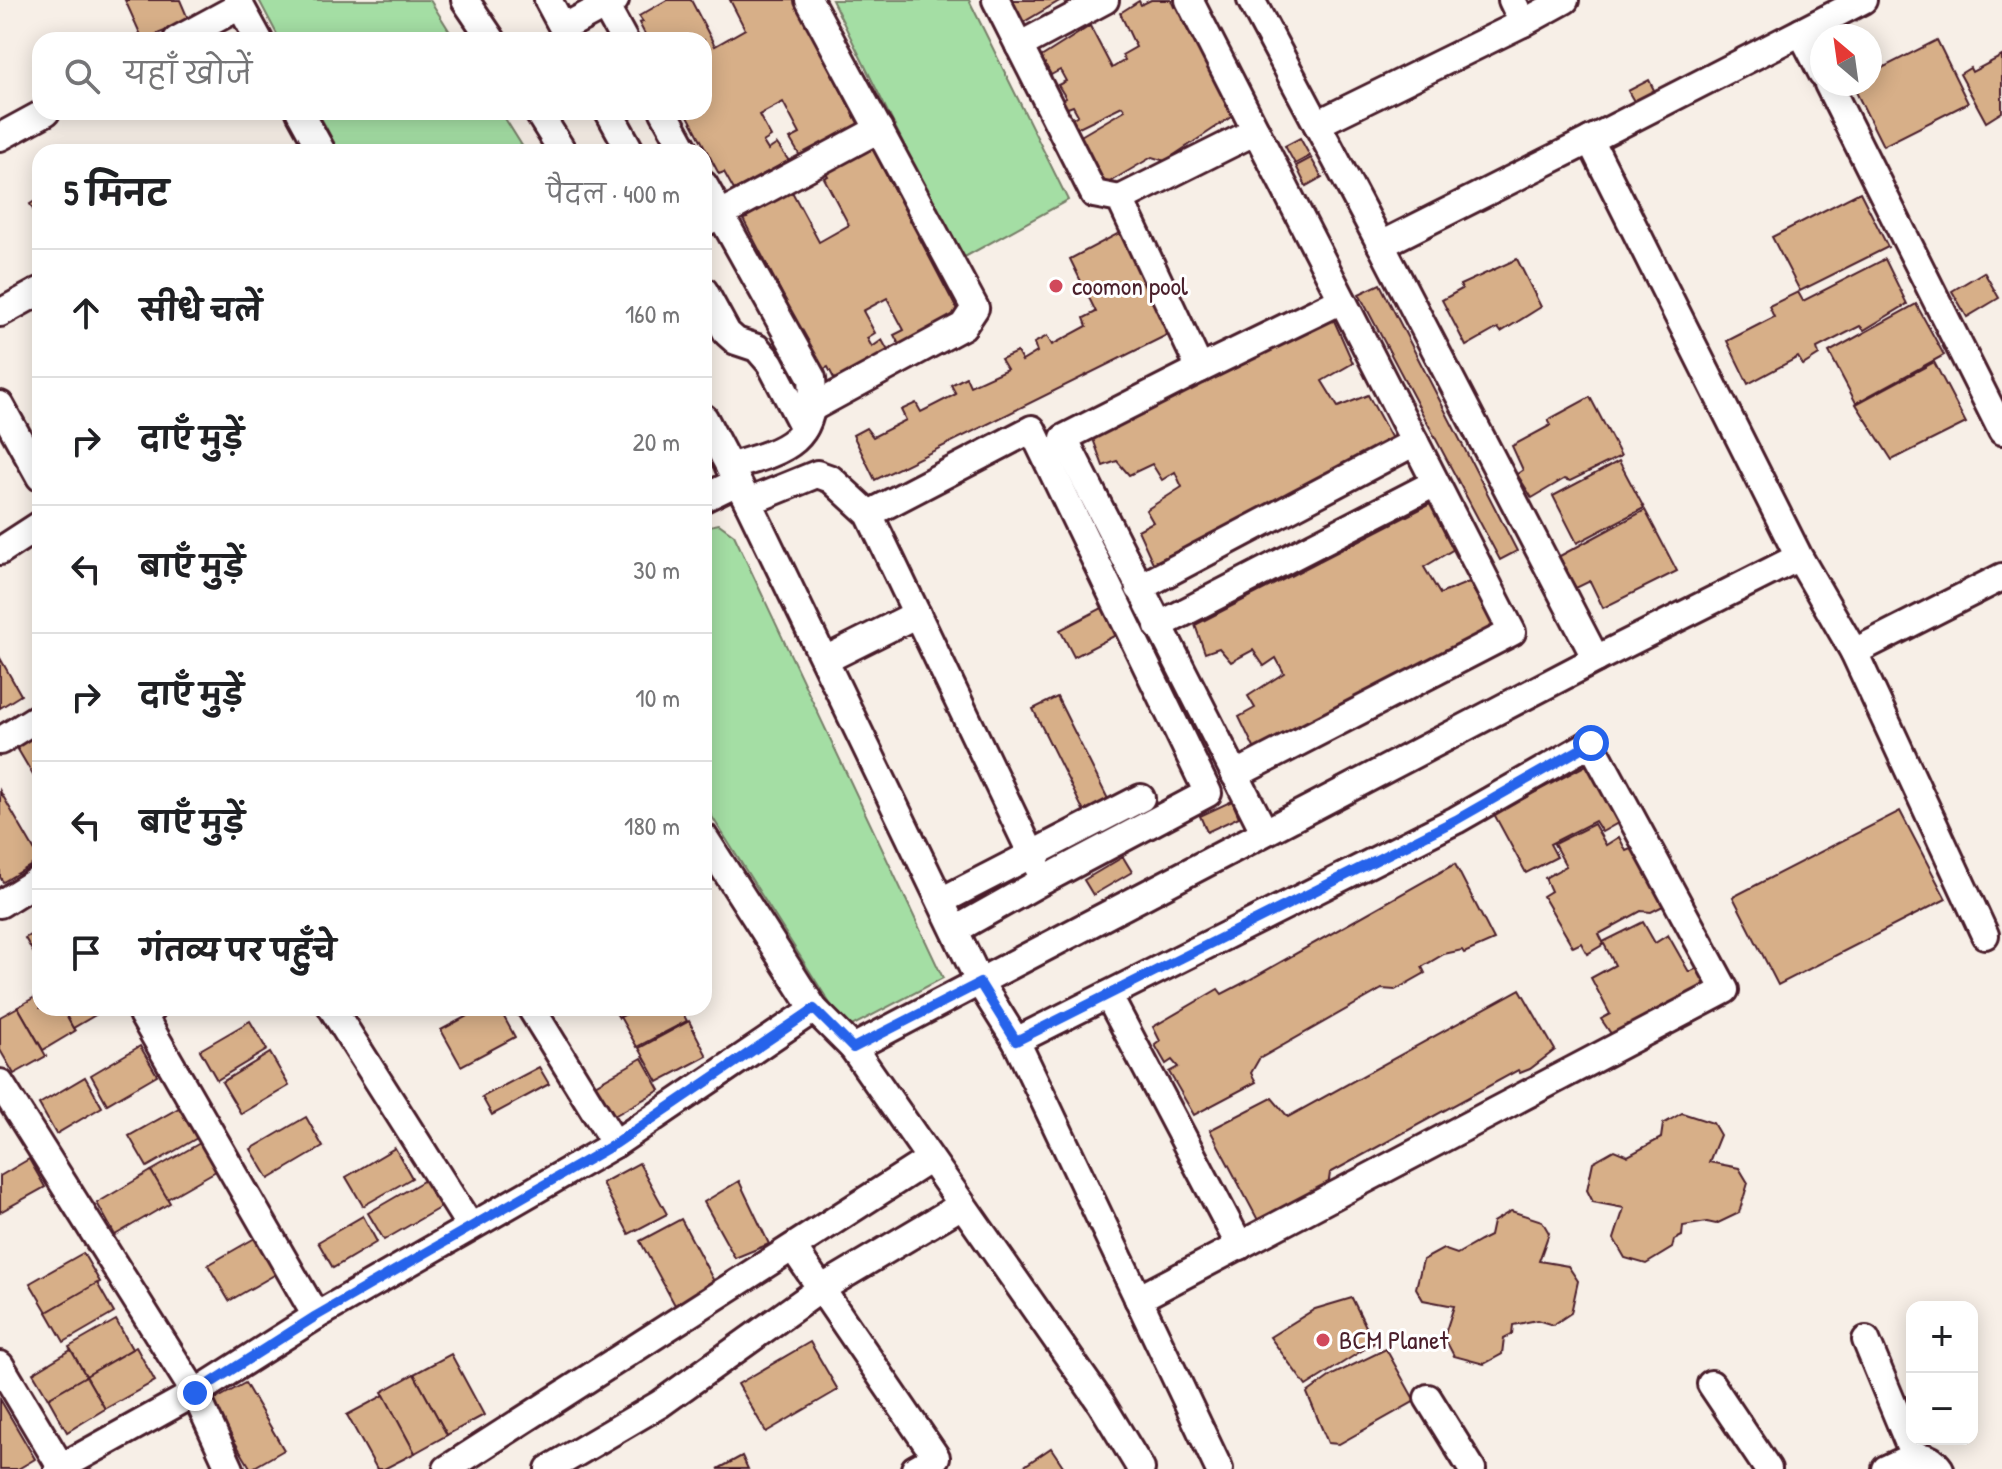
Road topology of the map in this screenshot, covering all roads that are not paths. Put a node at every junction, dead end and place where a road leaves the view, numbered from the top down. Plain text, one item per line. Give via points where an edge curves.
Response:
1 (465, 0) edge
2 (548, 0) edge
3 (809, 0) edge
4 (996, 0) edge
5 (1105, 0) edge
6 (1189, 0) edge
7 (1251, 0) edge
8 (1565, 0) edge
9 (1863, 0) edge
10 (607, 2) edge
11 (238, 3) edge
12 (1517, 11) edge
13 (190, 32) edge
14 (254, 32) edge
15 (487, 32) edge
16 (557, 32) edge
17 (564, 32) edge
18 (620, 32) edge
19 (1801, 32) junction
20 (1019, 46) junction
21 (1810, 50) edge
22 (1834, 96) edge
23 (32, 120) edge
24 (304, 120) edge
25 (543, 120) edge
26 (613, 120) edge
27 (668, 120) edge
28 (1317, 124) junction
29 (879, 129) junction
30 (1256, 131) junction
31 (0, 137) edge
32 (1590, 140) junction
33 (318, 144) edge
34 (558, 144) edge
35 (627, 144) edge
36 (682, 144) edge
37 (1120, 199) junction
38 (712, 219) edge
39 (1381, 245) junction
40 (32, 295) edge
41 (1342, 300) junction
42 (712, 306) edge
43 (0, 313) edge
44 (1200, 369) junction
45 (0, 405) edge
46 (807, 419) junction
47 (2002, 431) edge
48 (712, 434) edge
49 (1415, 442) junction
50 (32, 463) edge
51 (1435, 483) junction
52 (738, 484) junction
53 (712, 495) edge
54 (869, 514) junction
55 (32, 530) edge
56 (0, 551) edge
57 (1799, 557) junction
58 (2002, 577) edge
59 (1139, 588) junction
60 (917, 614) junction
61 (1158, 626) junction
62 (1854, 652) junction
63 (1596, 659) junction
64 (825, 660) junction
65 (32, 721) edge
66 (0, 741) edge
67 (1235, 775) junction
68 (1141, 798) dead end
69 (1264, 831) junction
70 (712, 850) edge
71 (1032, 854) junction
72 (1044, 880) junction
73 (32, 884) edge
74 (941, 901) junction
75 (0, 904) edge
76 (955, 930) junction
77 (1985, 935) dead end
78 (980, 983) junction
79 (1108, 995) junction
80 (814, 1009) junction
81 (143, 1016) edge
82 (337, 1016) edge
83 (536, 1016) edge
84 (1016, 1041) junction
85 (853, 1048) junction
86 (0, 1083) edge
87 (615, 1144) junction
88 (930, 1159) junction
89 (962, 1205) junction
90 (470, 1226) junction
91 (1240, 1246) junction
92 (794, 1249) junction
93 (819, 1290) junction
94 (1138, 1299) junction
95 (316, 1316) junction
96 (1866, 1340) dead end
97 (0, 1365) edge
98 (1711, 1384) dead end
99 (195, 1393) junction
100 (1428, 1398) dead end
101 (1914, 1456) junction
102 (932, 1465) edge
103 (60, 1468) edge
104 (230, 1469) edge
105 (447, 1469) edge
106 (549, 1469) edge
107 (1141, 1469) edge
108 (1219, 1469) edge
109 (1472, 1469) edge
110 (1768, 1469) edge
111 (1886, 1469) edge
112 (1940, 1469) edge

1 - 15 street
2 - 16 street
3 - 29 street
4 - 20 street
5 - 20 street
6 - 30 street
7 - 28 street
8 - 12 street
9 - 19 street
10 - 17 street
10 - 18 street
11 - 13 street
11 - 14 street
12 - 28 street
19 - 21 street
19 - 32 street
20 - 37 street via 1094,194
22 - 47 street
23 - 31 street
24 - 33 street
25 - 34 street
26 - 35 street
27 - 36 street
28 - 39 street
29 - 38 street
29 - 46 street via 975,308 963,326
30 - 37 street
30 - 41 street
32 - 39 street
32 - 57 street
37 - 44 street
38 - 46 street via 812,378 814,400
39 - 63 street
40 - 43 street
41 - 44 street
41 - 49 street
42 - 46 street via 727,333 757,348 770,363
44 - 59 street via 1064,438
45 - 50 street
46 - 52 street via 801,436
48 - 52 street
49 - 51 street
49 - 59 street
51 - 61 street
51 - 67 street via 1512,632
52 - 53 street
52 - 54 street via 817,474 831,479
52 - 64 street
54 - 60 street
54 - 72 street via 1032,429 1208,793
55 - 56 street
57 - 62 street
57 - 63 street
58 - 62 street
59 - 61 street
60 - 64 street
60 - 71 street
61 - 67 street
62 - 77 street
63 - 69 street
64 - 74 street
65 - 66 street
67 - 69 street
68 - 71 street
69 - 78 street
70 - 80 street
71 - 72 street
71 - 74 street
72 - 76 street
73 - 75 street
74 - 76 street
76 - 78 street
78 - 84 street
78 - 85 street
79 - 84 street
79 - 91 street
79 - 91 street via 1456,820 1591,743 1725,990
80 - 85 street
80 - 87 street
81 - 95 street
82 - 90 street
83 - 87 street
84 - 94 street
85 - 88 street
86 - 99 street
87 - 90 street
88 - 89 street
88 - 92 street
89 - 93 street
89 - 107 street
90 - 95 street
91 - 94 street
92 - 93 street
92 - 105 street
93 - 102 street
93 - 106 street via 660,1404
94 - 108 street
95 - 99 street
96 - 101 street
97 - 103 street
98 - 110 street
99 - 103 street
99 - 104 street
100 - 109 street
101 - 111 street
101 - 112 street via 1928,1457

